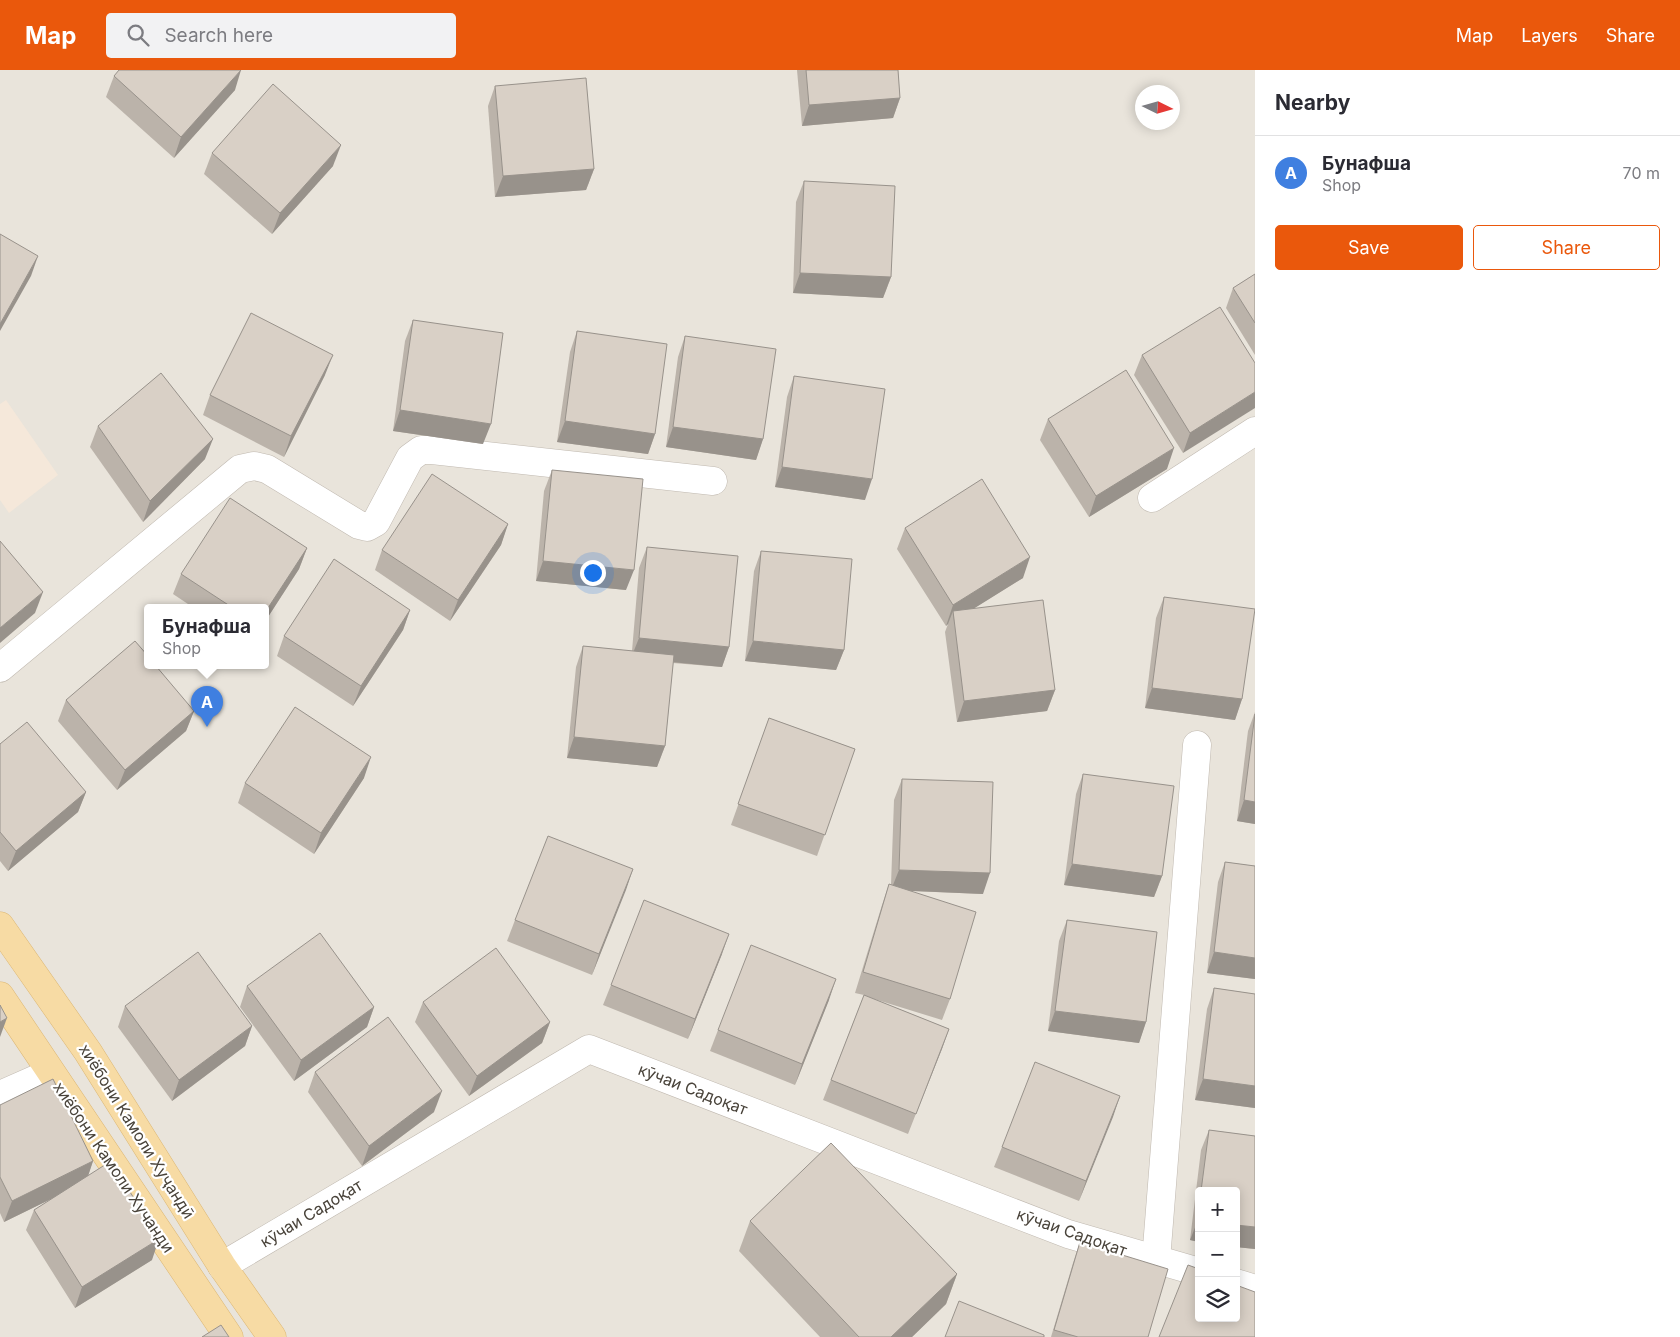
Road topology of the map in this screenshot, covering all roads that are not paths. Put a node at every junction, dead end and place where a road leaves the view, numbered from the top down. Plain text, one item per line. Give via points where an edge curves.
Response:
1 (1255, 431) edge
2 (713, 481) dead end
3 (1152, 498) dead end
4 (0, 668) edge
5 (1197, 745) dead end
6 (0, 926) edge
7 (0, 996) edge
8 (50, 1073) junction
9 (0, 1095) edge
10 (1156, 1260) junction
11 (222, 1266) junction
12 (1195, 1271) edge
13 (1240, 1285) edge
14 (1255, 1289) edge
15 (230, 1337) edge
16 (272, 1337) edge

1 - 3 street
2 - 4 street via 421,450 410,458 376,522 368,527 359,526 267,470 254,466 240,469
5 - 10 street
6 - 11 main road, хиёбони Камоли Хуҷандӣ via 88,1052
7 - 8 main road, хиёбони Камоли Хучанди
8 - 9 street
8 - 15 main road, хиёбони Камоли Хучанди
10 - 11 street, кӯчаи Садоқат via 1068,1234 589,1049
10 - 12 street, кӯчаи Садоқат
11 - 16 main road, хиёбони Камоли Хуҷандӣ
13 - 14 street

